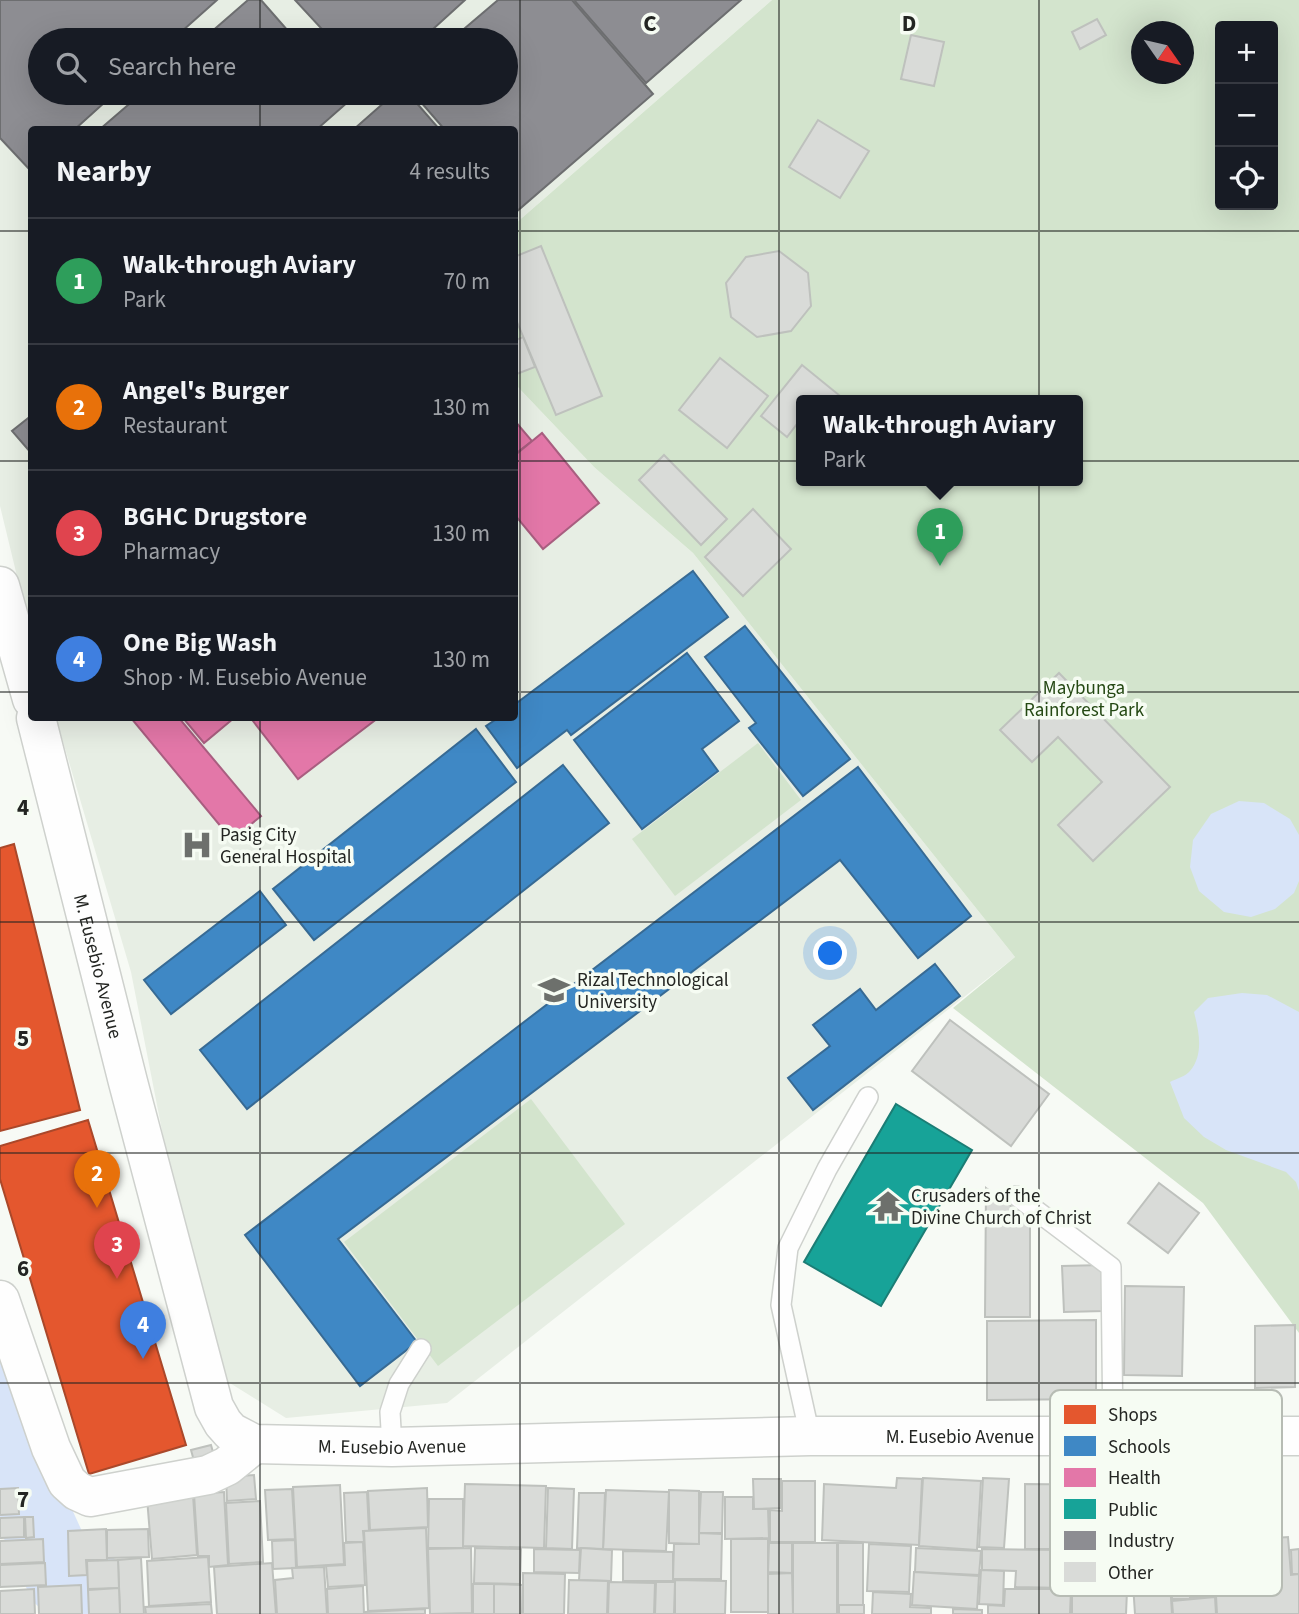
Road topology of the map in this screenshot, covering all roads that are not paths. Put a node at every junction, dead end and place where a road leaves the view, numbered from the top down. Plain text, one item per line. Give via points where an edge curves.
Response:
1 (0, 586) edge
2 (28, 685) edge
3 (37, 721) edge
4 (868, 1097) dead end
5 (1017, 1196) dead end
6 (0, 1300) edge
7 (421, 1349) dead end
8 (1112, 1390) edge
9 (1050, 1435) edge
10 (810, 1436) junction
11 (254, 1444) junction
12 (392, 1447) junction

1 - 2 street
3 - 11 street, M. Eusebio Avenue via 215,1407 231,1432
4 - 10 lane via 788,1248 781,1304
5 - 8 lane via 1111,1267
6 - 11 street via 51,1448 67,1482 77,1492 90,1497 208,1475
7 - 12 lane via 399,1384 390,1412
9 - 10 street, M. Eusebio Avenue
10 - 12 street, M. Eusebio Avenue
11 - 12 street, M. Eusebio Avenue

